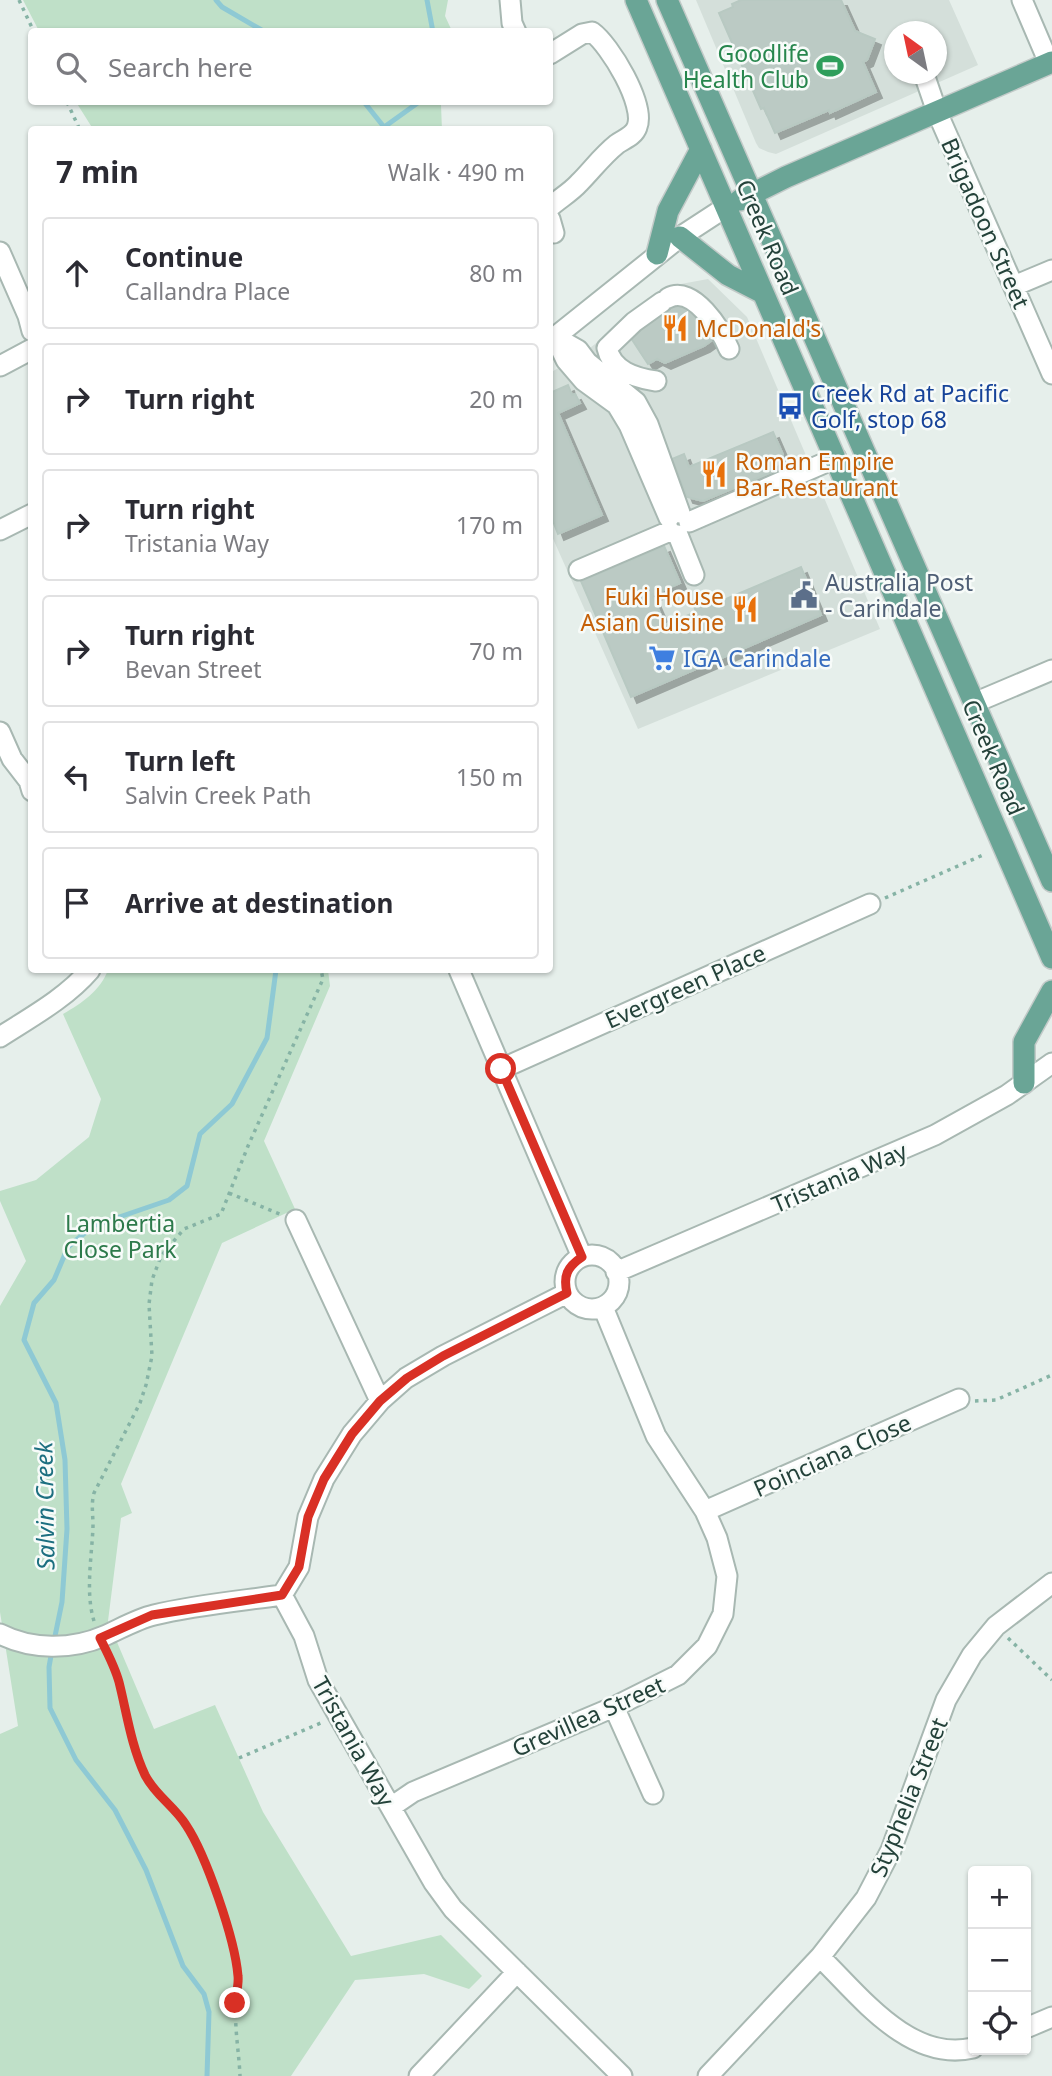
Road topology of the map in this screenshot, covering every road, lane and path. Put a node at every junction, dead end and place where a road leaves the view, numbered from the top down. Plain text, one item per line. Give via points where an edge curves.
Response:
1 (19, 0) edge
2 (510, 0) edge
3 (636, 0) edge
4 (667, 0) edge
5 (1022, 0) edge
6 (32, 28) edge
7 (514, 28) edge
8 (553, 52) edge
9 (1051, 62) edge
10 (927, 84) edge
11 (68, 105) edge
12 (937, 112) junction
13 (78, 126) edge
14 (701, 149) junction
15 (752, 194) junction
16 (553, 206) edge
17 (726, 207) junction
18 (680, 237) junction
19 (0, 252) edge
20 (657, 254) junction
21 (1052, 270) edge
22 (1014, 286) junction
23 (763, 293) junction
24 (28, 316) edge
25 (553, 338) edge
26 (553, 339) edge
27 (553, 340) edge
28 (729, 349) dead end
29 (28, 351) edge
30 (0, 366) edge
31 (1052, 374) edge
32 (656, 381) dead end
33 (836, 458) junction
34 (28, 516) edge
35 (678, 525) junction
36 (0, 530) edge
37 (705, 554) dead end
38 (579, 570) dead end
39 (694, 575) dead end
40 (1052, 670) edge
41 (974, 704) junction
42 (0, 732) edge
43 (28, 780) edge
44 (983, 855) dead end
45 (1052, 881) edge
46 (870, 904) joint
47 (1052, 958) edge
48 (88, 973) edge
49 (322, 973) edge
50 (460, 973) edge
51 (1052, 991) edge
52 (0, 1037) edge
53 (1052, 1063) edge
54 (501, 1069) junction
55 (1024, 1083) junction
56 (229, 1193) junction
57 (296, 1220) joint
58 (582, 1257) junction
59 (617, 1272) junction
60 (567, 1293) junction
61 (603, 1307) junction
62 (1052, 1376) edge
63 (959, 1399) joint
64 (380, 1401) junction
65 (705, 1511) junction
66 (1052, 1583) edge
67 (282, 1595) junction
68 (1003, 1633) junction
69 (8, 1638) edge
70 (100, 1638) junction
71 (1002, 1648) dead end
72 (1052, 1680) edge
73 (614, 1707) junction
74 (338, 1716) junction
75 (239, 1758) dead end
76 (653, 1794) dead end
77 (391, 1807) junction
78 (820, 1957) junction
79 (517, 1972) junction
80 (1052, 2017) edge
81 (1031, 2026) edge
82 (968, 2049) edge
83 (240, 2076) edge
84 (419, 2076) edge
85 (622, 2076) edge
86 (708, 2076) edge

1 - 6 path
2 - 7 street
3 - 14 main road, Creek Road
4 - 15 main road, Creek Road
5 - 9 street
8 - 16 street via 582,34 592,32 602,39 628,83 638,125
9 - 12 main road
10 - 12 street, Brigadoon Street
11 - 13 path
12 - 15 main road
12 - 22 street, Brigadoon Street
14 - 17 main road, Creek Road
14 - 20 main road via 668,211
15 - 17 main road
15 - 41 main road, Creek Road
17 - 18 street
17 - 23 main road, Creek Road
18 - 20 street
18 - 23 main road via 728,275
19 - 24 street
20 - 25 street
21 - 22 street
22 - 31 street, Brigadoon Street
23 - 33 main road, Creek Road
26 - 35 street via 578,350 636,402 648,424
27 - 35 street via 584,381 617,405 650,491
28 - 32 street via 721,331 689,297 674,295 634,322 607,348 619,369
29 - 30 street
33 - 35 street
33 - 47 main road, Creek Road
34 - 36 street
35 - 37 street via 693,552
35 - 38 street
35 - 39 street
40 - 41 street
41 - 45 main road, Creek Road
42 - 43 street
44 - 46 path
46 - 54 street, Evergreen Place
48 - 52 street via 53,1003
49 - 56 path via 323,979
50 - 54 street
51 - 55 main road via 1024,1042
53 - 55 street, Tristania Way
54 - 58 street
55 - 59 street, Tristania Way via 935,1135
56 - 57 path
56 - 70 path via 221,1214 184,1229 161,1256 152,1280 152,1356 146,1385 91,1503 90,1602
57 - 64 street
58 - 59 street via 602,1257
58 - 60 street via 566,1272
59 - 61 street via 617,1292
60 - 61 street via 582,1308
60 - 64 street via 443,1356
61 - 65 street, Grevillea Street via 656,1436
62 - 63 path via 996,1400
63 - 65 street, Poinciana Close
64 - 67 street via 324,1479 308,1517 299,1567
65 - 73 street, Grevillea Street via 727,1576 723,1614 707,1646 678,1675
66 - 68 street, Styphelia Street
67 - 70 street via 152,1615
67 - 74 street, Tristania Way
68 - 71 path
68 - 72 path
68 - 78 street, Styphelia Street via 972,1655 946,1700 891,1850 866,1898
69 - 70 street via 37,1646 73,1645
70 - 83 path via 119,1680 128,1726 145,1774 190,1831 211,1880 239,1977 235,2003
73 - 76 street
73 - 77 street, Grevillea Street via 413,1792
74 - 75 path
74 - 77 street, Tristania Way
77 - 79 street, Tristania Way via 453,1909
78 - 82 street via 892,2028 925,2044
78 - 86 street, Styphelia Street
79 - 84 street
79 - 85 street, Tristania Way
80 - 81 street

